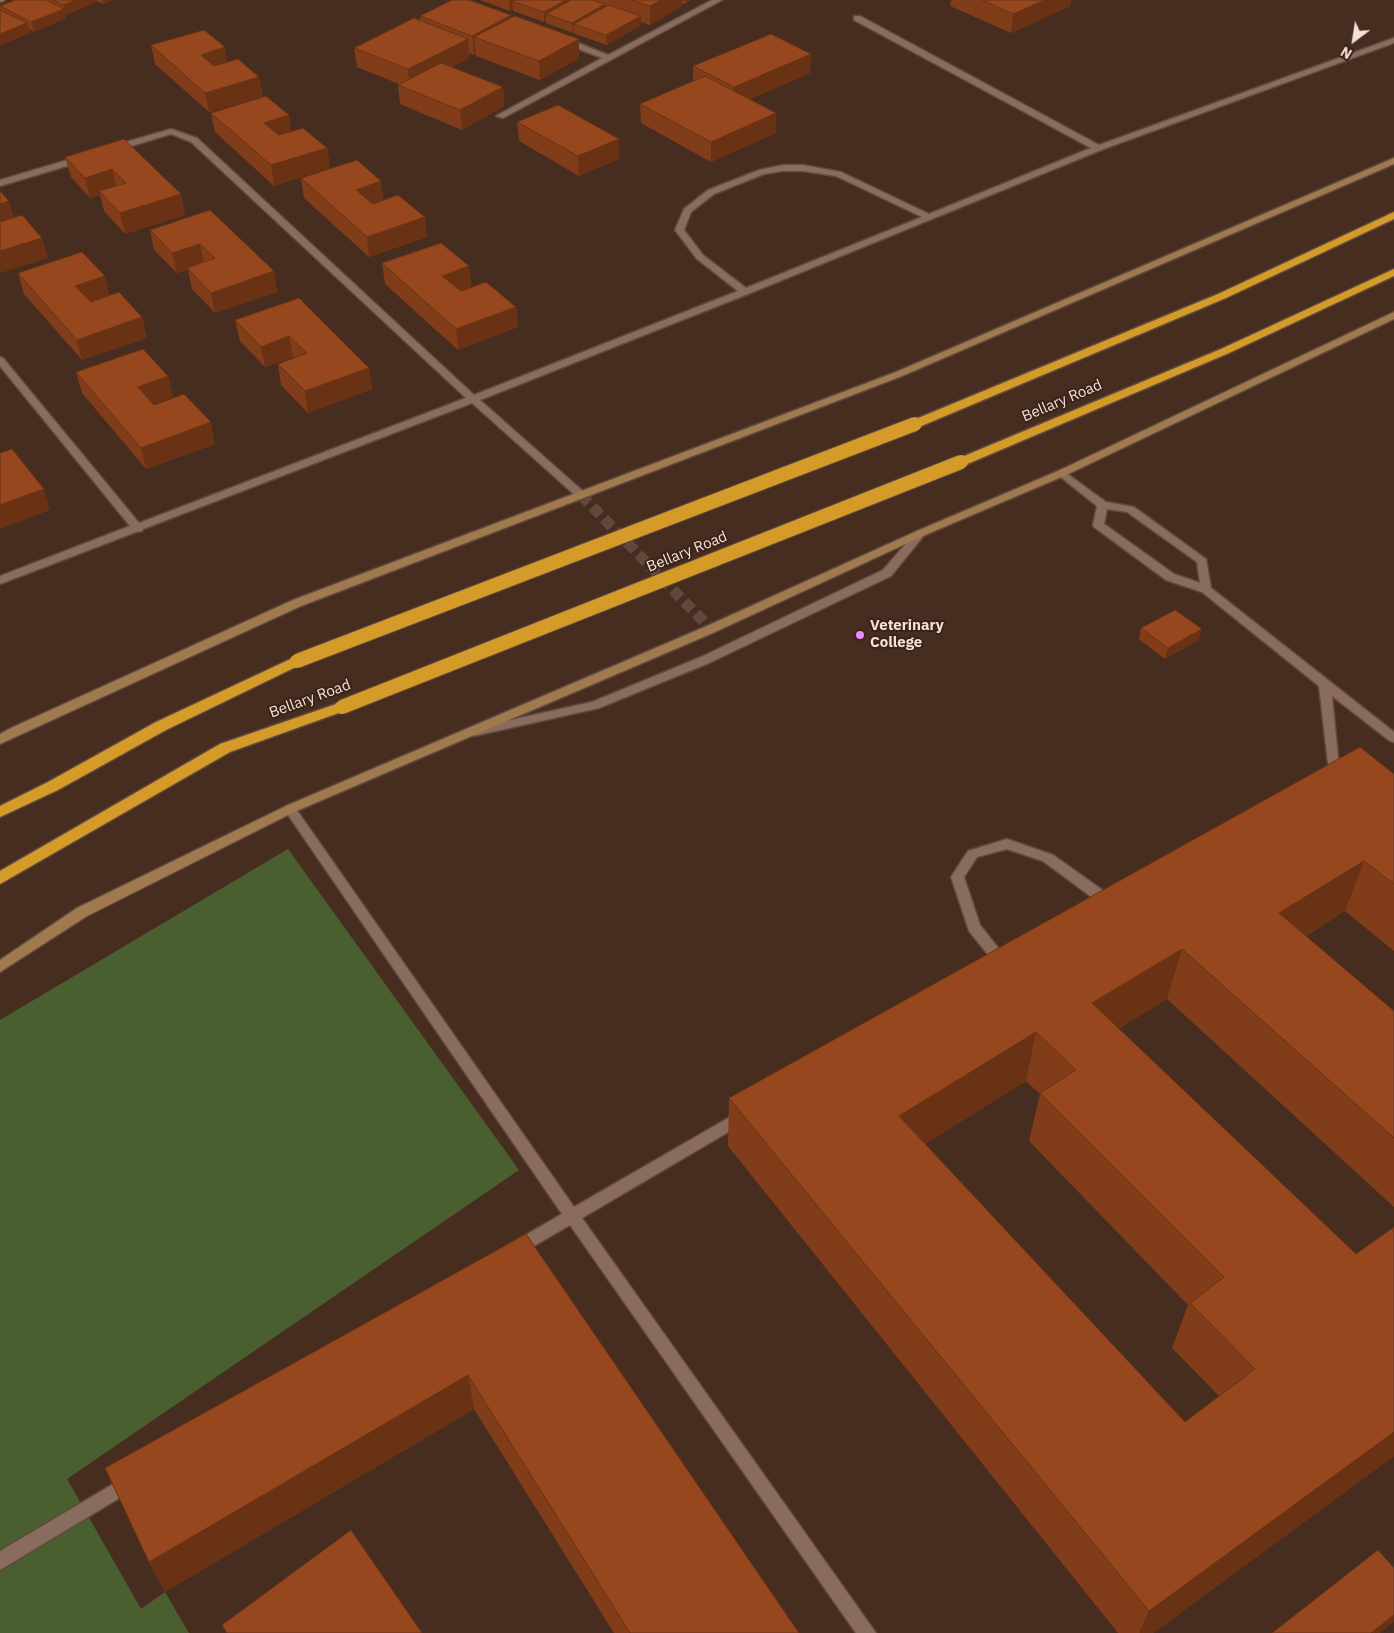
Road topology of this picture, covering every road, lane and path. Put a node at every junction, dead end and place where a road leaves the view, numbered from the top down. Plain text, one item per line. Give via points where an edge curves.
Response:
1 (718, 0) edge
2 (857, 18) dead end
3 (553, 36) edge
4 (1394, 40) edge
5 (608, 58) junction
6 (500, 116) dead end
7 (1098, 148) junction
8 (104, 152) edge
9 (95, 154) edge
10 (1394, 161) edge
11 (0, 184) edge
12 (1394, 215) edge
13 (929, 217) junction
14 (1394, 272) edge
15 (745, 292) junction
16 (1394, 315) edge
17 (0, 360) edge
18 (473, 400) junction
19 (1062, 473) junction
20 (581, 495) junction
21 (1103, 505) junction
22 (138, 529) junction
23 (921, 533) junction
24 (0, 580) edge
25 (1206, 589) junction
26 (1325, 684) junction
27 (470, 733) junction
28 (1394, 738) edge
29 (0, 740) edge
30 (1319, 786) edge
31 (290, 809) junction
32 (0, 812) edge
33 (0, 878) edge
34 (1096, 914) edge
35 (1005, 966) edge
36 (0, 967) edge
37 (758, 1108) edge
38 (571, 1215) junction
39 (502, 1256) edge
40 (145, 1473) edge
41 (0, 1561) edge
42 (867, 1633) edge

1 - 5 street
2 - 7 street
3 - 5 street
4 - 7 street
5 - 6 street
7 - 13 street
8 - 18 street via 171,131 194,140
9 - 11 street
10 - 20 street via 899,374
12 - 32 highway, bridge via 1222,296 915,424 297,661 161,726
13 - 15 street
13 - 15 street via 838,174 803,168 762,172 711,192 687,211 679,230 700,257
14 - 33 highway, Bellary Road, bridge via 1225,351 961,462 342,707 225,748
15 - 18 street
16 - 19 street
17 - 22 street
18 - 20 street
18 - 22 street
19 - 21 street
19 - 23 street
20 - 29 street via 297,603
21 - 25 street via 1130,509 1202,561
21 - 25 street via 1098,525 1170,578
22 - 24 street
23 - 27 street via 711,629
23 - 27 street via 887,573 705,660 595,705
25 - 26 street
26 - 28 street
26 - 30 street via 1336,776
27 - 31 street
31 - 36 street via 82,912
31 - 38 street
34 - 35 street via 1117,902 1048,858 1007,844 973,854 957,878 974,927
37 - 38 street
38 - 39 street
38 - 42 street
40 - 41 street

